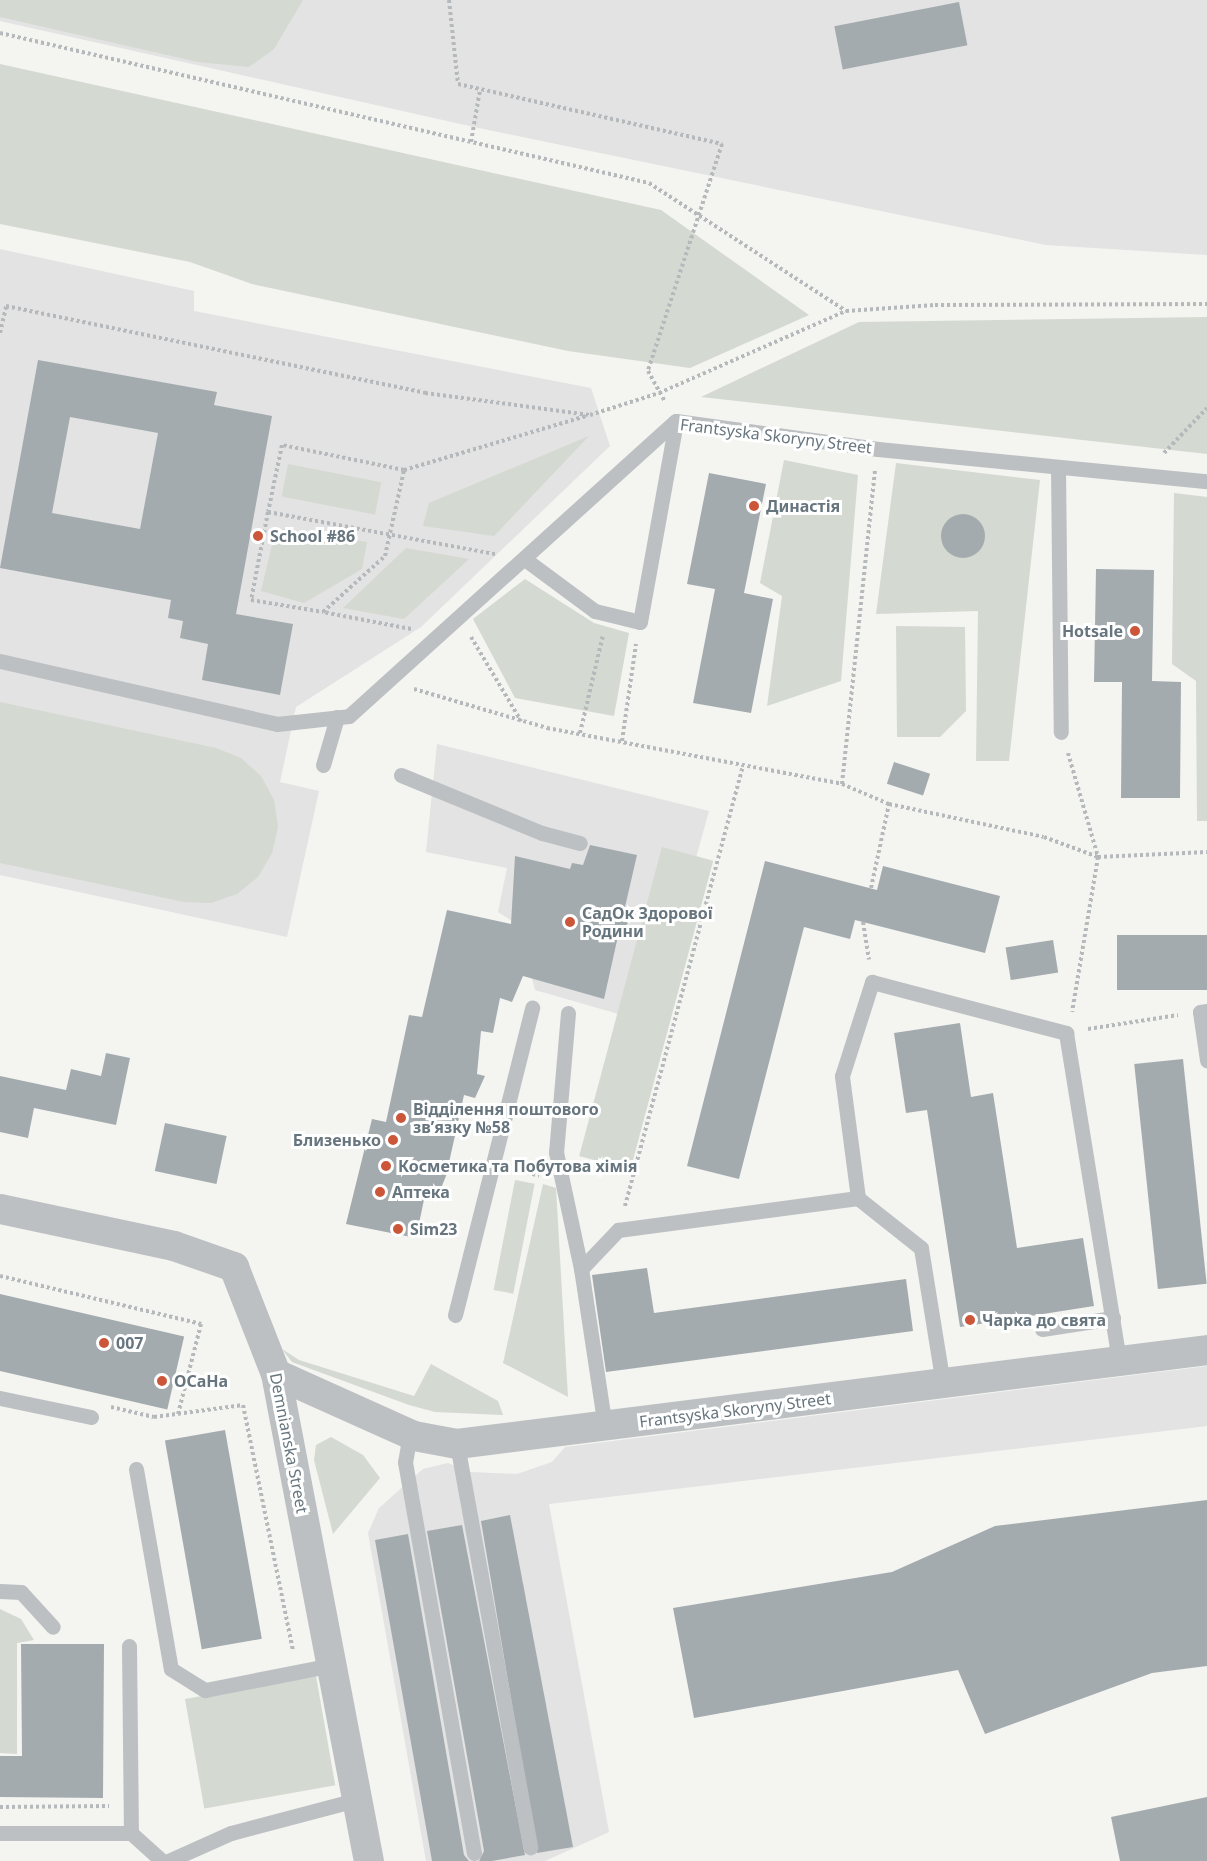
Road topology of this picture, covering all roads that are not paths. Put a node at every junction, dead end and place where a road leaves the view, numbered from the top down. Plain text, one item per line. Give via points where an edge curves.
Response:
1 (676, 421) junction
2 (1058, 466) junction
3 (1207, 481) edge
4 (526, 560) junction
5 (0, 661) edge
6 (337, 717) junction
7 (1061, 732) road end
8 (323, 765) dead end
9 (401, 775) dead end
10 (580, 843) dead end
11 (532, 1008) dead end
12 (1204, 1011) edge
13 (568, 1013) dead end
14 (1207, 1060) edge
15 (858, 1198) junction
16 (0, 1209) edge
17 (581, 1269) junction
18 (455, 1315) dead end
19 (1113, 1318) junction
20 (1042, 1329) dead end
21 (1207, 1350) edge
22 (1119, 1361) junction
23 (276, 1374) junction
24 (943, 1383) junction
25 (0, 1398) edge
26 (91, 1417) dead end
27 (605, 1426) junction
28 (410, 1434) junction
29 (456, 1444) junction
30 (136, 1469) dead end
31 (0, 1591) edge
32 (53, 1627) dead end
33 (129, 1646) dead end
34 (332, 1665) junction
35 (360, 1799) junction
36 (0, 1833) edge
37 (131, 1833) junction
38 (530, 1847) dead end
39 (474, 1853) dead end
40 (162, 1861) edge
41 (168, 1861) edge
42 (369, 1861) edge

1 - 2 lane, Frantsyska Skoryny Street via 878,449
1 - 4 lane, Frantsyska Skoryny Street
1 - 4 lane via 640,622 595,611
2 - 3 lane, Frantsyska Skoryny Street
2 - 7 lane
4 - 6 lane, Frantsyska Skoryny Street via 349,716
5 - 6 lane, Frantsyska Skoryny Street via 277,724
6 - 8 lane
9 - 10 lane via 542,833
11 - 18 lane
12 - 14 lane
13 - 17 lane via 556,1152
15 - 17 lane via 618,1230
15 - 19 lane via 842,1076 872,982 1066,1033
15 - 24 lane via 921,1248
16 - 23 street, Demnianska Street via 174,1246 234,1267
17 - 27 lane
19 - 20 lane
19 - 22 lane
21 - 22 street, Frantsyska Skoryny Street
22 - 24 street, Frantsyska Skoryny Street
23 - 28 street, Frantsyska Skoryny Street
23 - 34 street, Demnianska Street
24 - 27 street, Frantsyska Skoryny Street
25 - 26 lane
27 - 29 street, Frantsyska Skoryny Street
28 - 29 street, Frantsyska Skoryny Street
28 - 39 lane via 405,1462
29 - 38 lane
30 - 34 lane via 171,1670 205,1690
31 - 32 lane via 21,1592
33 - 37 lane
34 - 35 street, Demnianska Street
35 - 41 lane via 231,1833
35 - 42 street, Demnianska Street
36 - 37 lane
37 - 40 lane

